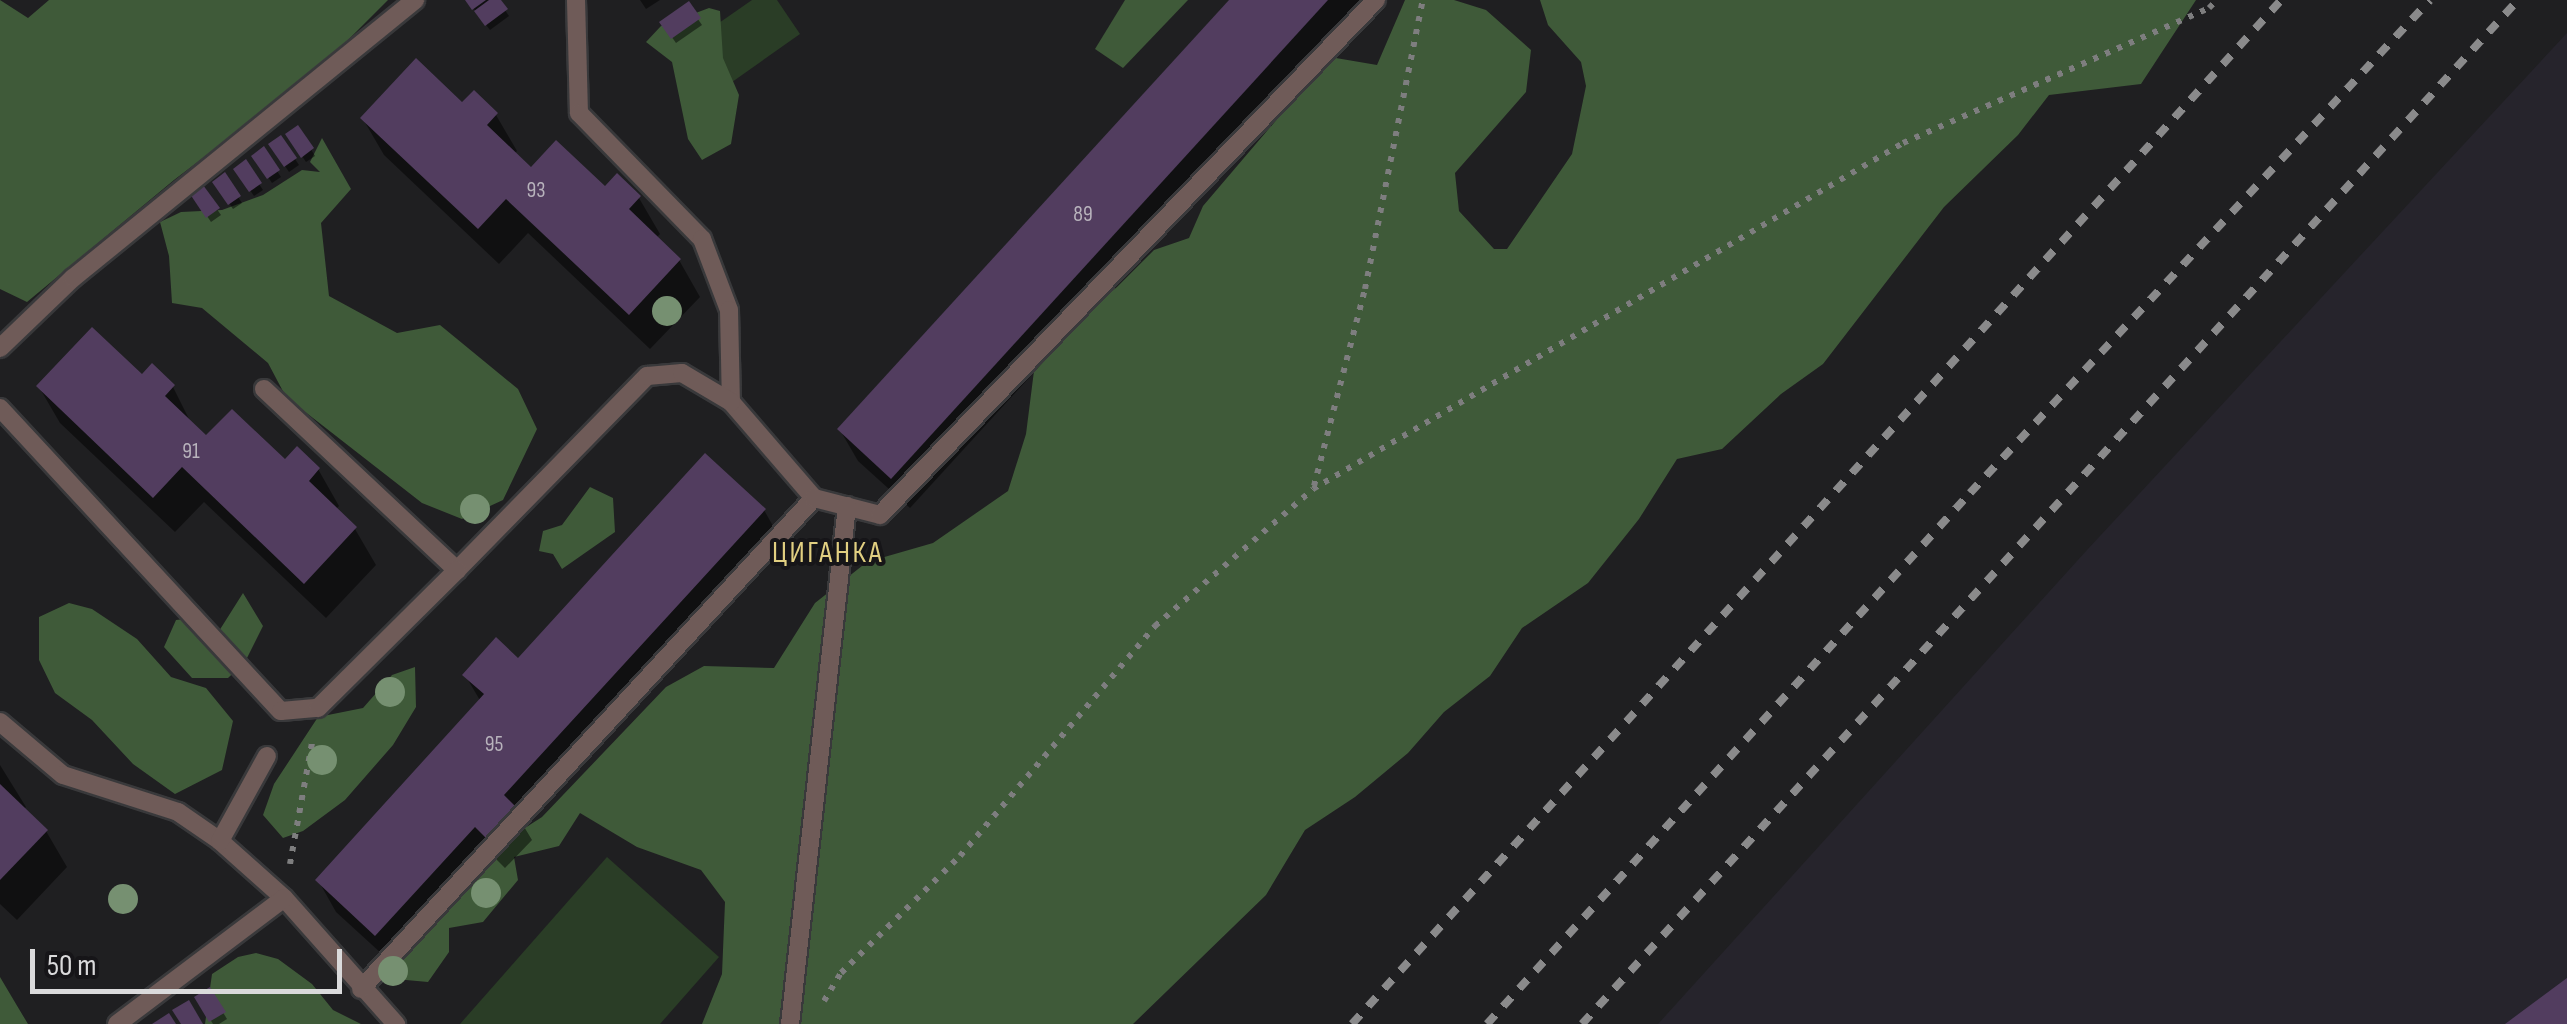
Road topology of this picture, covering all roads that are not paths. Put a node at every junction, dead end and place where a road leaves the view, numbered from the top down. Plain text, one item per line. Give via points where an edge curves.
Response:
1 (415, 0) edge
2 (576, 0) edge
3 (1376, 0) edge
4 (0, 348) edge
5 (264, 389) dead end
6 (732, 402) junction
7 (0, 408) edge
8 (814, 498) junction
9 (847, 506) junction
10 (458, 570) junction
11 (0, 722) edge
12 (267, 756) dead end
13 (220, 840) junction
14 (284, 898) junction
15 (361, 989) junction
16 (117, 1024) edge
17 (396, 1024) edge
18 (790, 1024) edge

1 - 4 lane via 74,278
2 - 6 lane via 579,113 702,238 729,310
3 - 9 lane via 880,515
5 - 10 lane
6 - 8 lane
6 - 10 lane via 682,373 646,376
7 - 10 lane via 282,711 318,708
8 - 9 lane
8 - 15 lane
9 - 18 lane
11 - 13 lane via 63,776 178,812
12 - 13 lane
13 - 14 lane
14 - 15 lane
14 - 16 lane
15 - 17 lane

